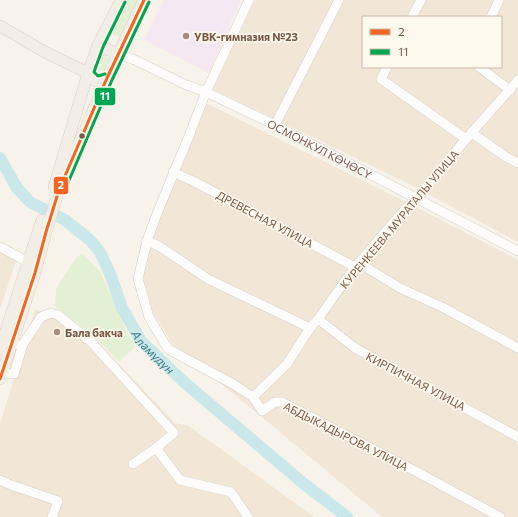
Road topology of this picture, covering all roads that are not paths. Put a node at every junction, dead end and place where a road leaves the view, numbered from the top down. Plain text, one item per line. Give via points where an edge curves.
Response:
1 (121, 0) edge
2 (144, 0) edge
3 (249, 0) edge
4 (339, 0) edge
5 (421, 0) edge
6 (499, 0) edge
7 (413, 16) edge
8 (491, 16) edge
9 (0, 26) edge
10 (98, 45) junction
11 (118, 54) junction
12 (387, 68) edge
13 (481, 68) edge
14 (88, 73) junction
15 (107, 78) junction
16 (515, 86) edge
17 (206, 92) junction
18 (275, 125) junction
19 (469, 136) junction
20 (518, 163) edge
21 (174, 172) junction
22 (56, 189) junction
23 (417, 198) junction
24 (42, 230) junction
25 (147, 241) junction
26 (0, 246) edge
27 (518, 251) edge
28 (28, 262) junction
29 (357, 265) junction
30 (318, 319) junction
31 (310, 328) junction
32 (18, 343) junction
33 (518, 348) edge
34 (0, 349) edge
35 (1, 374) edge
36 (253, 397) junction
37 (518, 436) edge
38 (156, 448) junction
39 (133, 464) dead end
40 (0, 480) edge
41 (52, 517) edge
42 (248, 517) edge
43 (500, 517) edge

1 - 10 main road
2 - 11 main road
3 - 17 street, АБДЫКАДЫРОВА УЛИЦА
4 - 18 street
5 - 7 street
6 - 8 street
9 - 14 main road
10 - 11 main road
10 - 14 main road
11 - 15 main road
11 - 17 street, ОСМОНКУЛ КӨЧӨСҮ
12 - 19 street via 381,80
13 - 16 street
14 - 15 main road via 96,81
14 - 22 main road
15 - 22 main road
16 - 19 street, КУРЕНКЕЕВА МУРАТАЛЫ УЛИЦА
17 - 18 street, ОСМОНКУЛ КӨЧӨСҮ
17 - 21 street, АБДЫКАДЫРОВА УЛИЦА
18 - 23 street, ОСМОНКУЛ КӨЧӨСҮ
19 - 20 street
19 - 23 street, КУРЕНКЕЕВА МУРАТАЛЫ УЛИЦА
21 - 25 street, АБДЫКАДЫРОВА УЛИЦА
21 - 29 street, ДРЕВЕСНАЯ УЛИЦА
22 - 24 main road
23 - 27 street, ОСМОНКУЛ КӨЧӨСҮ
23 - 29 street, КУРЕНКЕЕВА МУРАТАЛЫ УЛИЦА
24 - 28 main road
24 - 32 main road via 35,273
25 - 31 street via 159,246 208,279
25 - 36 street, АБДЫКАДЫРОВА УЛИЦА via 138,279 149,317 168,349
26 - 28 street
28 - 34 main road
29 - 30 street, КУРЕНКЕЕВА МУРАТАЛЫ УЛИЦА
29 - 33 street, ДРЕВЕСНАЯ УЛИЦА
30 - 31 street, КУРЕНКЕЕВА МУРАТАЛЫ УЛИЦА
30 - 37 street, КИРПИЧНАЯ УЛИЦА via 356,348
31 - 36 street, КУРЕНКЕЕВА МУРАТАЛЫ УЛИЦА via 287,364
32 - 35 main road
32 - 38 street via 41,317 51,313 58,315 91,342 174,433
36 - 43 street, АБДЫКАДЫРОВА УЛИЦА via 262,411 275,402 282,402
38 - 39 street
38 - 42 street via 180,480 231,492
40 - 41 street via 58,501

